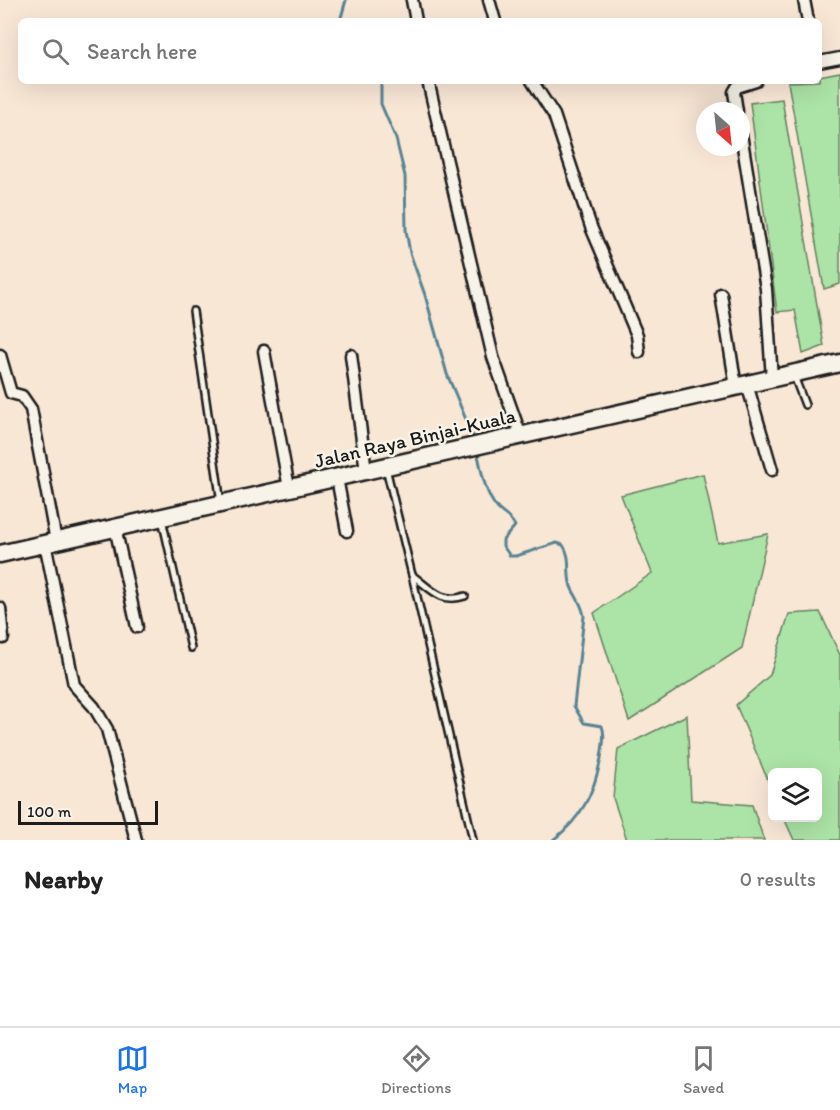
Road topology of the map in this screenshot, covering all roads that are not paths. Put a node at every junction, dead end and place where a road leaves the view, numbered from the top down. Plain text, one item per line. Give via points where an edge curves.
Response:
1 (412, 0) edge
2 (489, 0) edge
3 (804, 0) edge
4 (415, 18) edge
5 (494, 18) edge
6 (807, 18) edge
7 (840, 58) edge
8 (822, 61) edge
9 (430, 84) edge
10 (534, 84) edge
11 (746, 84) edge
12 (736, 102) edge
13 (745, 156) edge
14 (721, 294) dead end
15 (193, 311) dead end
16 (264, 351) dead end
17 (639, 352) dead end
18 (0, 355) edge
19 (351, 355) dead end
20 (840, 363) edge
21 (793, 374) junction
22 (772, 379) junction
23 (742, 386) junction
24 (805, 405) dead end
25 (521, 436) junction
26 (386, 466) junction
27 (772, 470) dead end
28 (366, 471) junction
29 (337, 477) junction
30 (289, 488) junction
31 (221, 504) junction
32 (162, 517) junction
33 (115, 527) junction
34 (347, 531) dead end
35 (51, 542) junction
36 (0, 554) edge
37 (412, 575) junction
38 (465, 596) dead end
39 (0, 608) edge
40 (137, 627) dead end
41 (3, 638) dead end
42 (191, 648) dead end
43 (136, 840) edge
44 (472, 840) edge

1 - 4 street
2 - 5 street
3 - 6 street
7 - 8 street
9 - 25 street via 493,357
10 - 17 street via 554,115 591,227 637,335
11 - 12 street via 737,87
13 - 22 street via 766,289
14 - 23 street
15 - 31 lane
16 - 30 street
18 - 35 street via 11,393 22,396 32,409
19 - 28 street
20 - 21 main road, Jalan Raya Binjai-Kuala
21 - 22 main road, Jalan Raya Binjai-Kuala
21 - 24 lane
22 - 23 main road, Jalan Raya Binjai-Kuala
23 - 25 main road, Jalan Raya Binjai-Kuala
23 - 27 street
25 - 26 main road, Jalan Raya Binjai-Kuala
26 - 28 main road, Jalan Raya Binjai-Kuala
26 - 37 lane
28 - 29 main road, Jalan Raya Binjai-Kuala
29 - 30 main road, Jalan Raya Binjai-Kuala
29 - 34 street
30 - 31 main road, Jalan Raya Binjai-Kuala
31 - 32 main road, Jalan Raya Binjai-Kuala
32 - 33 main road, Jalan Raya Binjai-Kuala
32 - 42 lane
33 - 35 main road, Jalan Raya Binjai-Kuala
33 - 40 street
35 - 36 main road, Jalan Raya Binjai-Kuala
35 - 43 street via 74,685 107,729
37 - 38 lane via 444,598
37 - 44 lane
39 - 41 street

